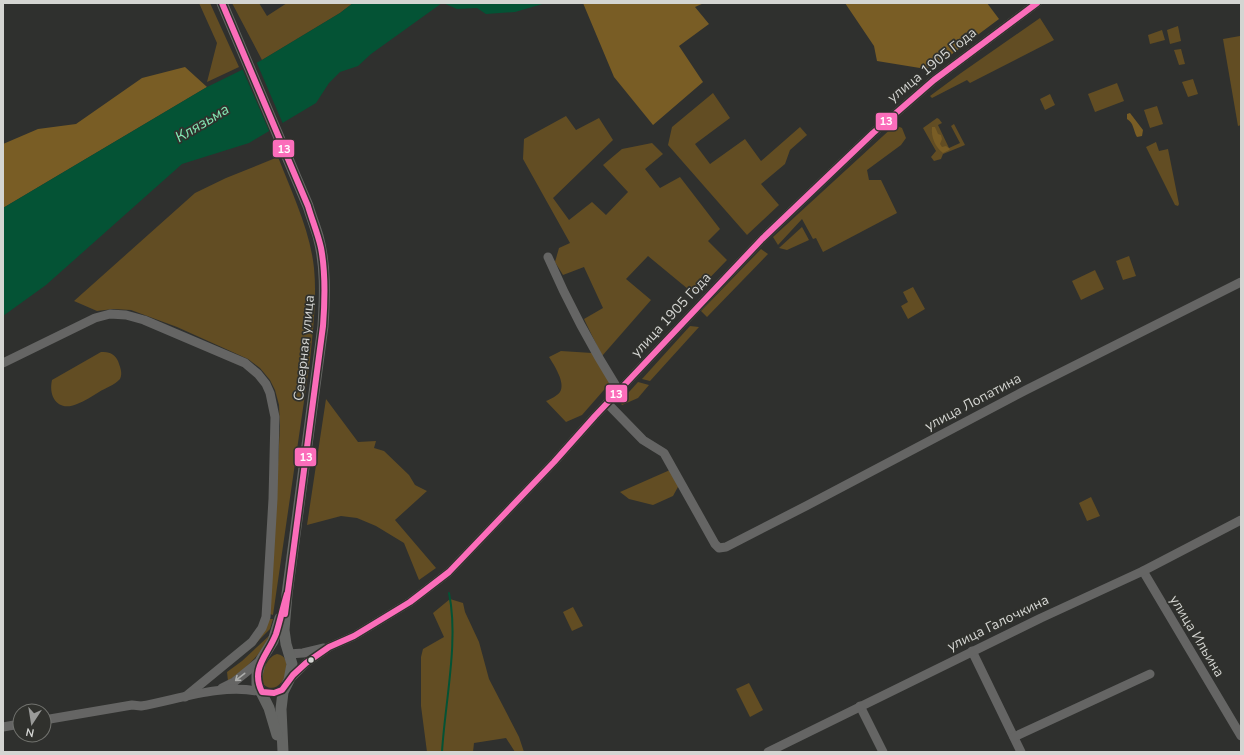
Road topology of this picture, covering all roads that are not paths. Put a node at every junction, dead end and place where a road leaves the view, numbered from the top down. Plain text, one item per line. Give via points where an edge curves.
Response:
1 (222, 3) edge
2 (1037, 3) edge
3 (548, 257) dead end
4 (1241, 282) edge
5 (3, 363) edge
6 (619, 391) junction
7 (607, 403) junction
8 (1241, 520) edge
9 (1143, 571) junction
10 (287, 594) junction
11 (285, 636) junction
12 (330, 647) junction
13 (972, 651) junction
14 (303, 653) junction
15 (289, 654) junction
16 (263, 658) junction
17 (222, 666) junction
18 (1150, 674) dead end
19 (287, 683) junction
20 (228, 685) junction
21 (218, 690) junction
22 (262, 692) junction
23 (185, 697) junction
24 (860, 706) junction
25 (52, 719) edge
26 (1241, 736) edge
27 (1014, 737) junction
28 (282, 752) edge
29 (768, 752) edge
30 (883, 752) edge
31 (1021, 752) edge

1 - 10 main road, Северная улица via 303,193 318,236 322,257 325,298 320,358
2 - 6 street, улица 1905 Года via 940,75 873,133 762,239
3 - 6 street via 560,286
4 - 7 street, улица Лопатина via 1026,390 726,547 719,548 715,544 664,453 643,440
5 - 17 street, Северная улица via 95,318 110,314 126,315 169,331 245,363 258,374 270,393 275,417 266,617 252,642
6 - 7 street, улица 1905 Года
7 - 12 street, улица 1905 Года via 449,572 410,602 354,636
8 - 9 street, улица Галочкина
9 - 13 street, улица Галочкина
9 - 26 street, улица Ильина
10 - 11 main road, Северная улица
10 - 16 main road, Северная улица via 274,637
11 - 14 street via 291,646
11 - 15 main road, Северная улица
12 - 14 street, улица 1905 Года
12 - 19 street, улица 1905 Года via 306,663
13 - 24 street, улица Галочкина
13 - 27 street
14 - 15 street, улица 1905 Года
15 - 16 main road via 275,650 268,652
15 - 19 main road, Северная улица via 292,664
16 -> 20 street
16 - 22 main road, Северная улица via 258,667 257,680
17 - 20 street via 216,679 223,686
17 - 23 street, Северная улица
18 - 27 street
19 - 22 main road via 282,690 274,693
19 - 28 main road, Северная улица via 281,708
20 - 21 street
21 - 22 street via 244,689
21 - 23 street
22 - 28 main road, Северная улица via 270,708
23 - 25 street
24 - 29 street, улица Галочкина
24 - 30 street
27 - 31 street

